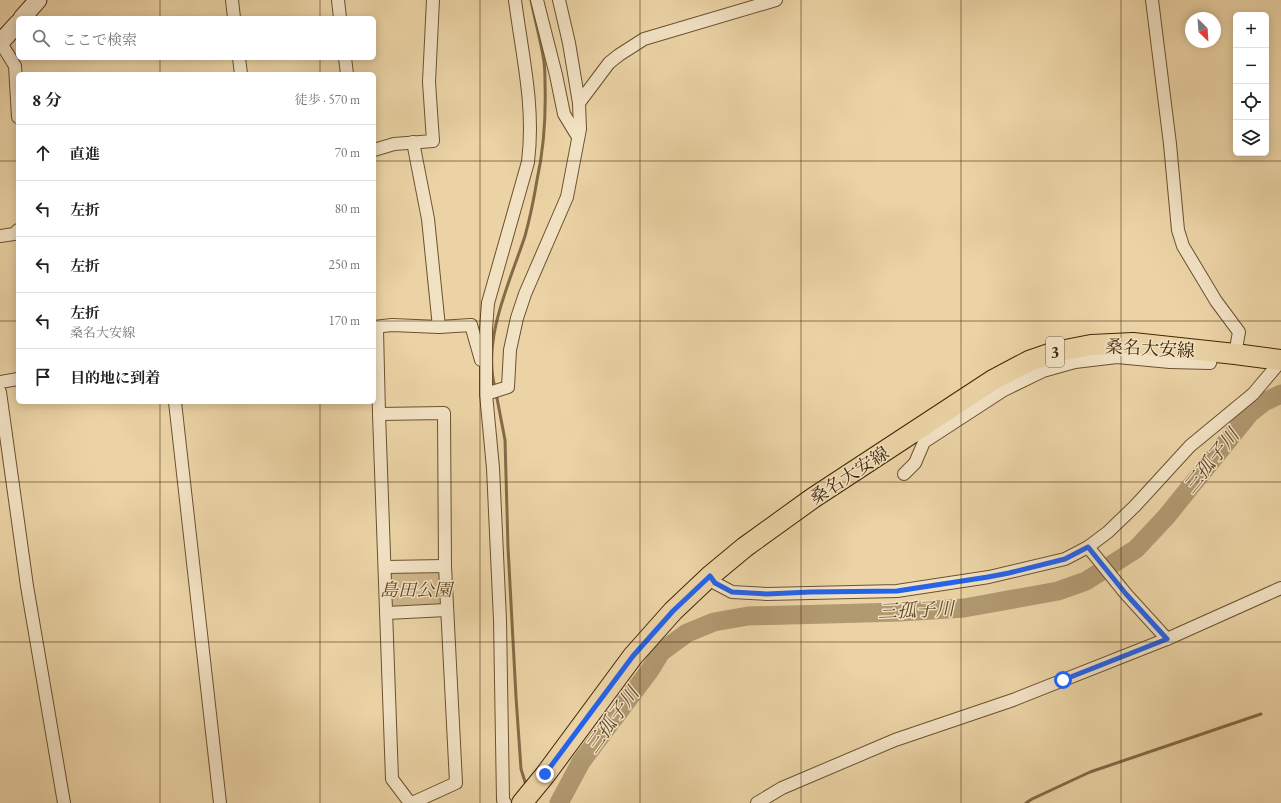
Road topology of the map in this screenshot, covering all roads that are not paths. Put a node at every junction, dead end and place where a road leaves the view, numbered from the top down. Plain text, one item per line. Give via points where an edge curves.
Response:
1 (38, 0) edge
2 (232, 0) edge
3 (338, 0) edge
4 (433, 0) edge
5 (515, 0) edge
6 (559, 0) edge
7 (776, 0) edge
8 (1152, 0) edge
9 (538, 3) edge
10 (24, 16) edge
11 (234, 16) edge
12 (340, 16) edge
13 (16, 25) edge
14 (0, 43) edge
15 (239, 60) edge
16 (345, 60) edge
17 (241, 72) edge
18 (347, 72) edge
19 (16, 83) edge
20 (579, 103) junction
21 (578, 137) junction
22 (413, 142) junction
23 (376, 149) edge
24 (16, 232) edge
25 (0, 236) edge
26 (439, 326) junction
27 (376, 329) edge
28 (376, 350) edge
29 (1212, 352) junction
30 (1235, 354) junction
31 (1281, 361) edge
32 (485, 373) junction
33 (16, 379) edge
34 (0, 382) edge
35 (0, 392) edge
36 (488, 393) junction
37 (175, 404) edge
38 (379, 414) junction
39 (904, 474) dead end
40 (1090, 550) junction
41 (445, 566) junction
42 (385, 567) junction
43 (710, 576) junction
44 (1281, 588) edge
45 (446, 610) junction
46 (387, 613) junction
47 (1167, 639) junction
48 (64, 803) edge
49 (220, 803) edge
50 (411, 803) edge
51 (505, 803) edge
52 (522, 803) edge
53 (757, 803) edge

1 - 10 street
2 - 11 street
3 - 12 street
4 - 22 street via 429,82 433,141
5 - 32 street via 529,95 531,139 526,168 488,303
6 - 20 street
7 - 20 street via 644,39 609,63
8 - 30 street via 1178,230 1183,246 1239,332
9 - 21 street via 564,114
13 - 14 street
14 - 19 street via 15,66
15 - 17 street
16 - 18 street
20 - 21 street
21 - 36 street via 567,197 517,318 510,350 508,387
22 - 23 street
22 - 26 street via 428,218
24 - 25 street
26 - 27 street via 392,326
26 - 32 street via 471,326
28 - 38 street
29 - 30 main road, 桑名大安線 / 3
29 - 39 street via 1210,363 1117,357 1076,362 1044,371 1015,384 924,442 915,463
29 - 43 main road, 桑名大安線 / 3 via 1133,343 1091,345 1055,352 1029,361 993,380 813,498
30 - 31 main road, 桑名大安線 / 3
31 - 40 street via 1253,394 1190,446
32 - 36 street
33 - 34 street
35 - 48 street via 27,586
36 - 51 street via 500,620
37 - 49 street
38 - 41 street via 444,414
38 - 42 street
40 - 43 street via 1065,559 981,579 897,591 767,594 732,592 715,583
40 - 47 street
41 - 42 street
41 - 45 street
42 - 46 street
43 - 52 main road, 桑名大安線 / 3 via 673,611 633,656
44 - 47 street
45 - 46 street
45 - 50 street via 456,783
46 - 50 street via 392,779
47 - 53 street via 1013,700 895,740 782,788

